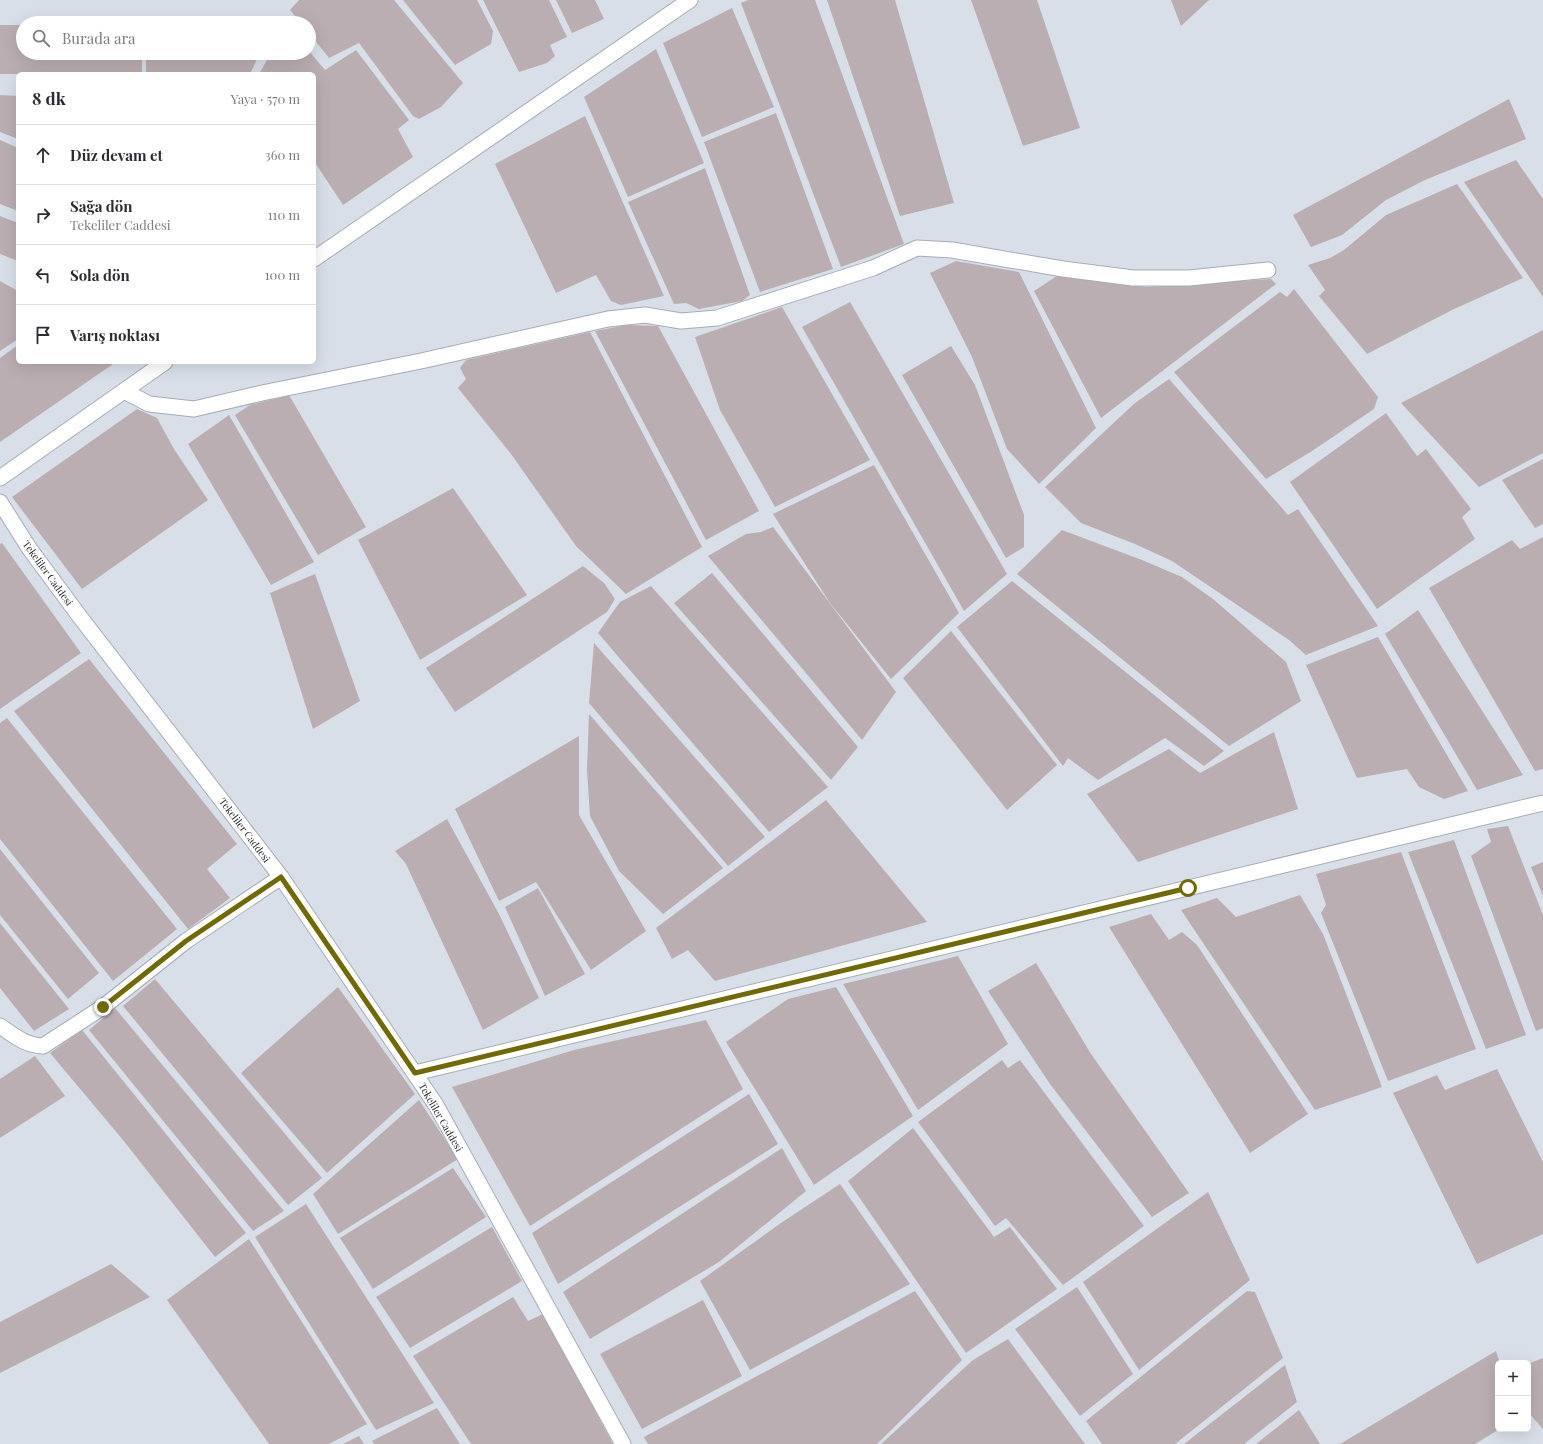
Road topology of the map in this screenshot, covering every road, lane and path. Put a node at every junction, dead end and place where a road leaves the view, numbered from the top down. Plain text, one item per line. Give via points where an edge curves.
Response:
1 (690, 0) edge
2 (316, 258) edge
3 (1268, 270) dead end
4 (162, 364) edge
5 (124, 391) junction
6 (0, 478) edge
7 (0, 502) edge
8 (1543, 803) edge
9 (281, 877) junction
10 (0, 1026) edge
11 (415, 1073) junction
12 (623, 1444) edge

1 - 2 street
3 - 5 street via 1189,278 1134,278 952,250 917,248 873,268 717,318 680,321 645,315 608,319 194,409 149,404
4 - 5 street
5 - 6 street
7 - 9 street, Tekeliler Caddesi via 80,617
8 - 11 street
9 - 10 street via 186,941 103,1007 43,1046 23,1042
9 - 11 street, Tekeliler Caddesi
11 - 12 street, Tekeliler Caddesi via 436,1105

